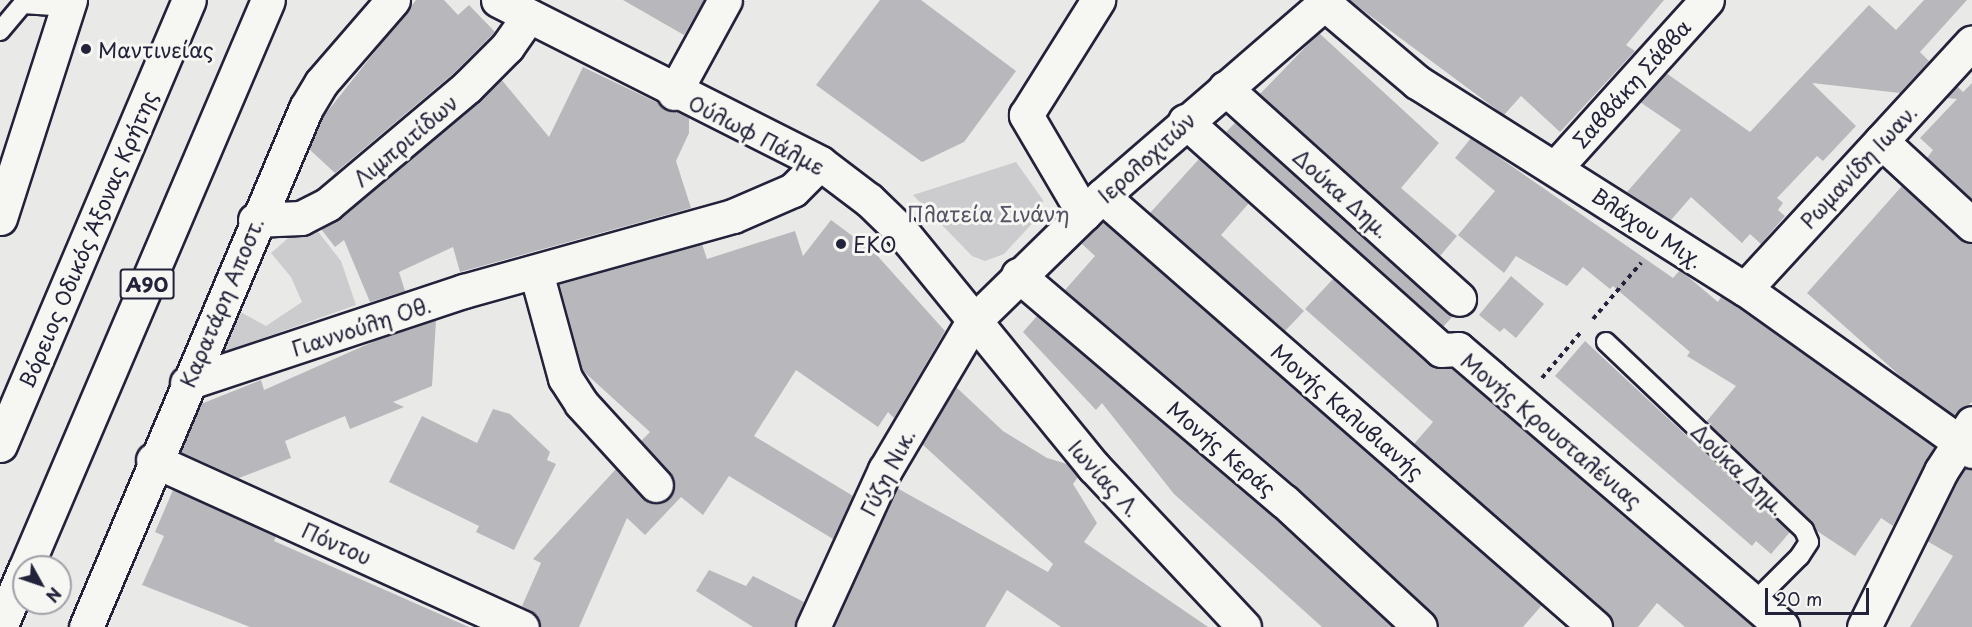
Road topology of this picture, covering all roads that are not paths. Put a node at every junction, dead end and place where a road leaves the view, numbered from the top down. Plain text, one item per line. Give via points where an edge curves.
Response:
1 (189, 0) edge
2 (268, 0) edge
3 (393, 0) edge
4 (498, 0) edge
5 (724, 0) edge
6 (1098, 0) edge
7 (1707, 0) edge
8 (1326, 1) edge
9 (21, 2) edge
10 (69, 4) edge
11 (529, 16) junction
12 (0, 31) edge
13 (1972, 42) edge
14 (1224, 88) junction
15 (674, 93) junction
16 (1185, 121) junction
17 (1881, 141) junction
18 (820, 163) junction
19 (1556, 167) junction
20 (1093, 205) junction
21 (0, 219) edge
22 (255, 220) junction
23 (1972, 225) edge
24 (536, 272) junction
25 (1018, 275) junction
26 (1745, 289) junction
27 (1459, 299) dead end
28 (972, 323) junction
29 (1606, 342) dead end
30 (187, 383) junction
31 (1967, 439) edge
32 (0, 445) edge
33 (153, 460) junction
34 (656, 485) dead end
35 (31, 555) edge
36 (12, 599) edge
37 (1754, 602) junction
38 (0, 627) edge
39 (86, 627) edge
40 (521, 627) edge
41 (813, 627) edge
42 (1244, 627) edge
43 (1420, 627) edge
44 (1594, 627) edge
45 (1782, 627) edge
46 (1864, 627) edge

1 - 32 main road, Βόρειος Οδικός Άξονας Κρήτης
2 - 35 main road, Α90
3 - 22 main road, Καρατάρη Αποστ. via 321,83
4 - 11 main road, Ούλωφ Πάλμε
5 - 15 main road
6 - 20 main road, Μονής Καλυβιανής via 1026,115
7 - 19 main road, Σαββάκη Σάββα
8 - 14 main road, Ιερολοχιτών
8 - 19 main road, Βλάχου Μιχ. via 1417,82
9 - 10 lane
9 - 12 lane
10 - 21 main road
11 - 15 main road, Ούλωφ Πάλμε
11 - 22 main road, Λιμπριτίδων via 507,47 467,87 328,204 301,219
13 - 17 main road, Ρωμανίδη Ιωαν.
14 - 16 main road, Ιερολοχιτών
14 - 27 main road, Δούκα Δημ.
15 - 18 main road, Ούλωφ Πάλμε
16 - 20 main road, Ιερολοχιτών
16 - 37 main road, Μονής Κρουσταλένιας via 1442,350 1458,349
17 - 23 main road
17 - 26 main road, Ρωμανίδη Ιωαν.
18 - 24 main road, Γιαννούλη Οθ. via 793,190 733,216
18 - 28 main road, Ούλωφ Πάλμε via 903,233
19 - 26 main road, Βλάχου Μιχ.
20 - 25 main road, Ιερολοχιτών
20 - 44 main road, Μονής Καλυβιανής
22 - 30 main road, Καρατάρη Αποστ.
24 - 30 main road, Γιαννούλη Οθ.
24 - 34 main road via 565,378 581,403
25 - 28 main road, Ιερολοχιτών
25 - 43 main road, Μονής Κεράς via 1284,501
26 - 31 main road, Βλάχου Μιχ.
28 - 41 main road, Γύζη Νικ. via 885,470
28 - 42 main road, Ιωνίας Λ. via 1094,467
29 - 37 lane, Δούκα Δημ. via 1804,530 1809,542 1800,556
30 - 33 main road, Καρατάρη Αποστ.
31 - 46 main road
33 - 39 main road, Καρατάρη Αποστ.
33 - 40 main road, Πόντου
36 - 38 main road, Α90
37 - 45 main road, Μονής Κρουσταλένιας

